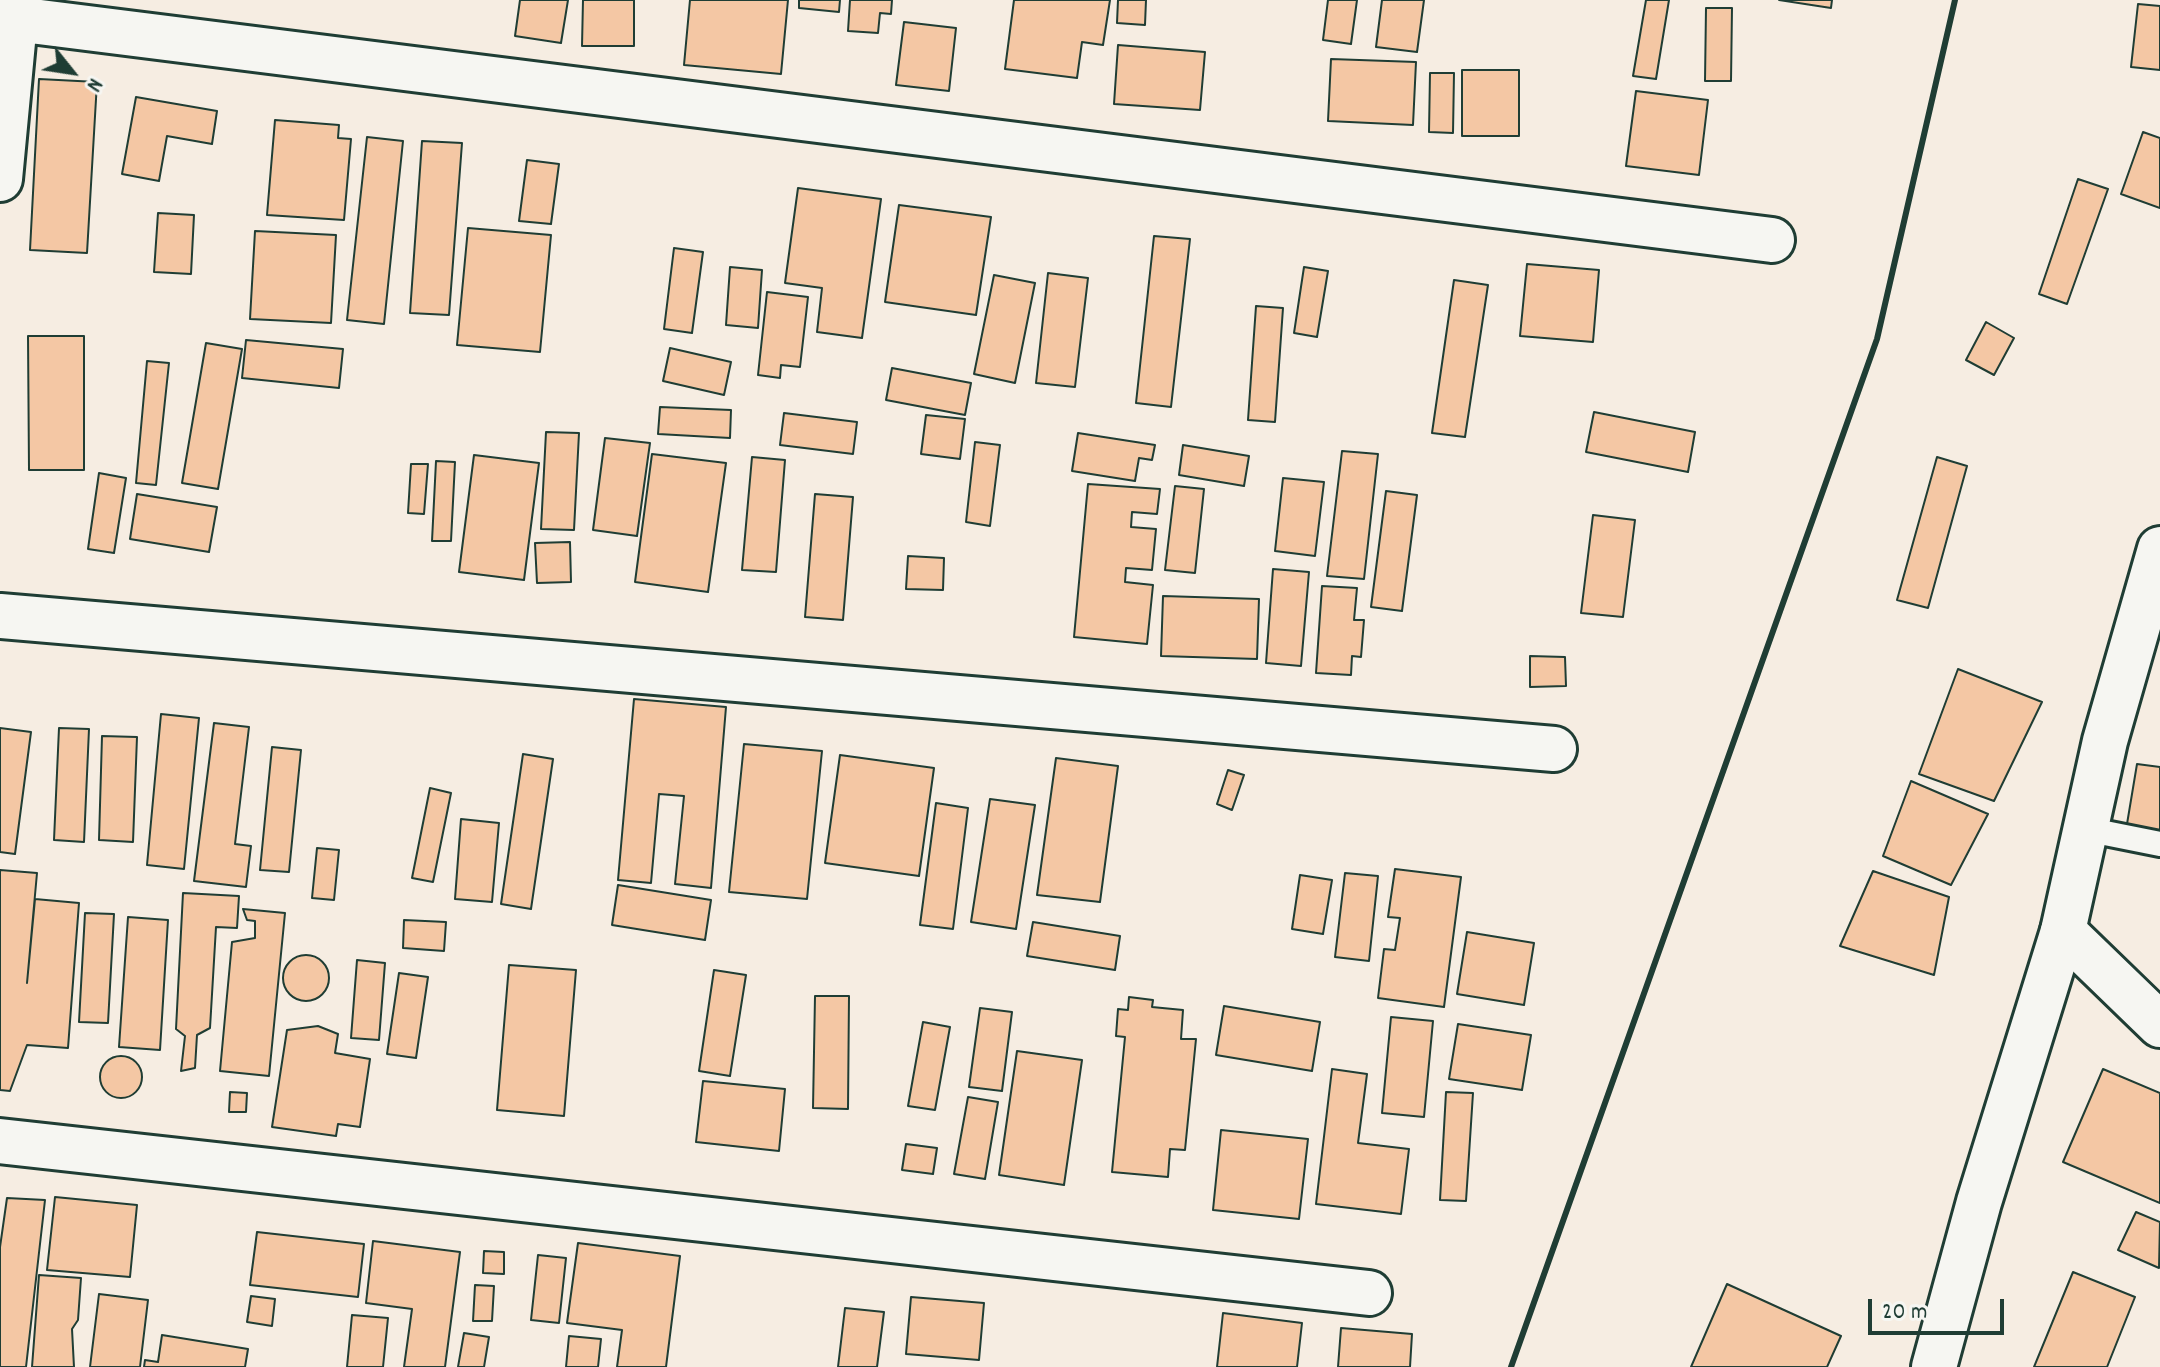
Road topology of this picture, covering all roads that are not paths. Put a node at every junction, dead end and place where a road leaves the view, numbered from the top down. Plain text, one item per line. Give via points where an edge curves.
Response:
1 (10, 12) edge
2 (0, 179) edge
3 (1772, 240) dead end
4 (2160, 549) edge
5 (0, 616) edge
6 (1554, 749) dead end
7 (2085, 829) junction
8 (2160, 844) edge
9 (2063, 931) junction
10 (2160, 1025) edge
11 (0, 1141) edge
12 (1369, 1293) dead end
13 (1934, 1367) edge

1 - 2 street
1 - 3 street
4 - 7 street
5 - 6 street
7 - 8 lane
7 - 9 street
9 - 10 street
9 - 13 street
11 - 12 street

